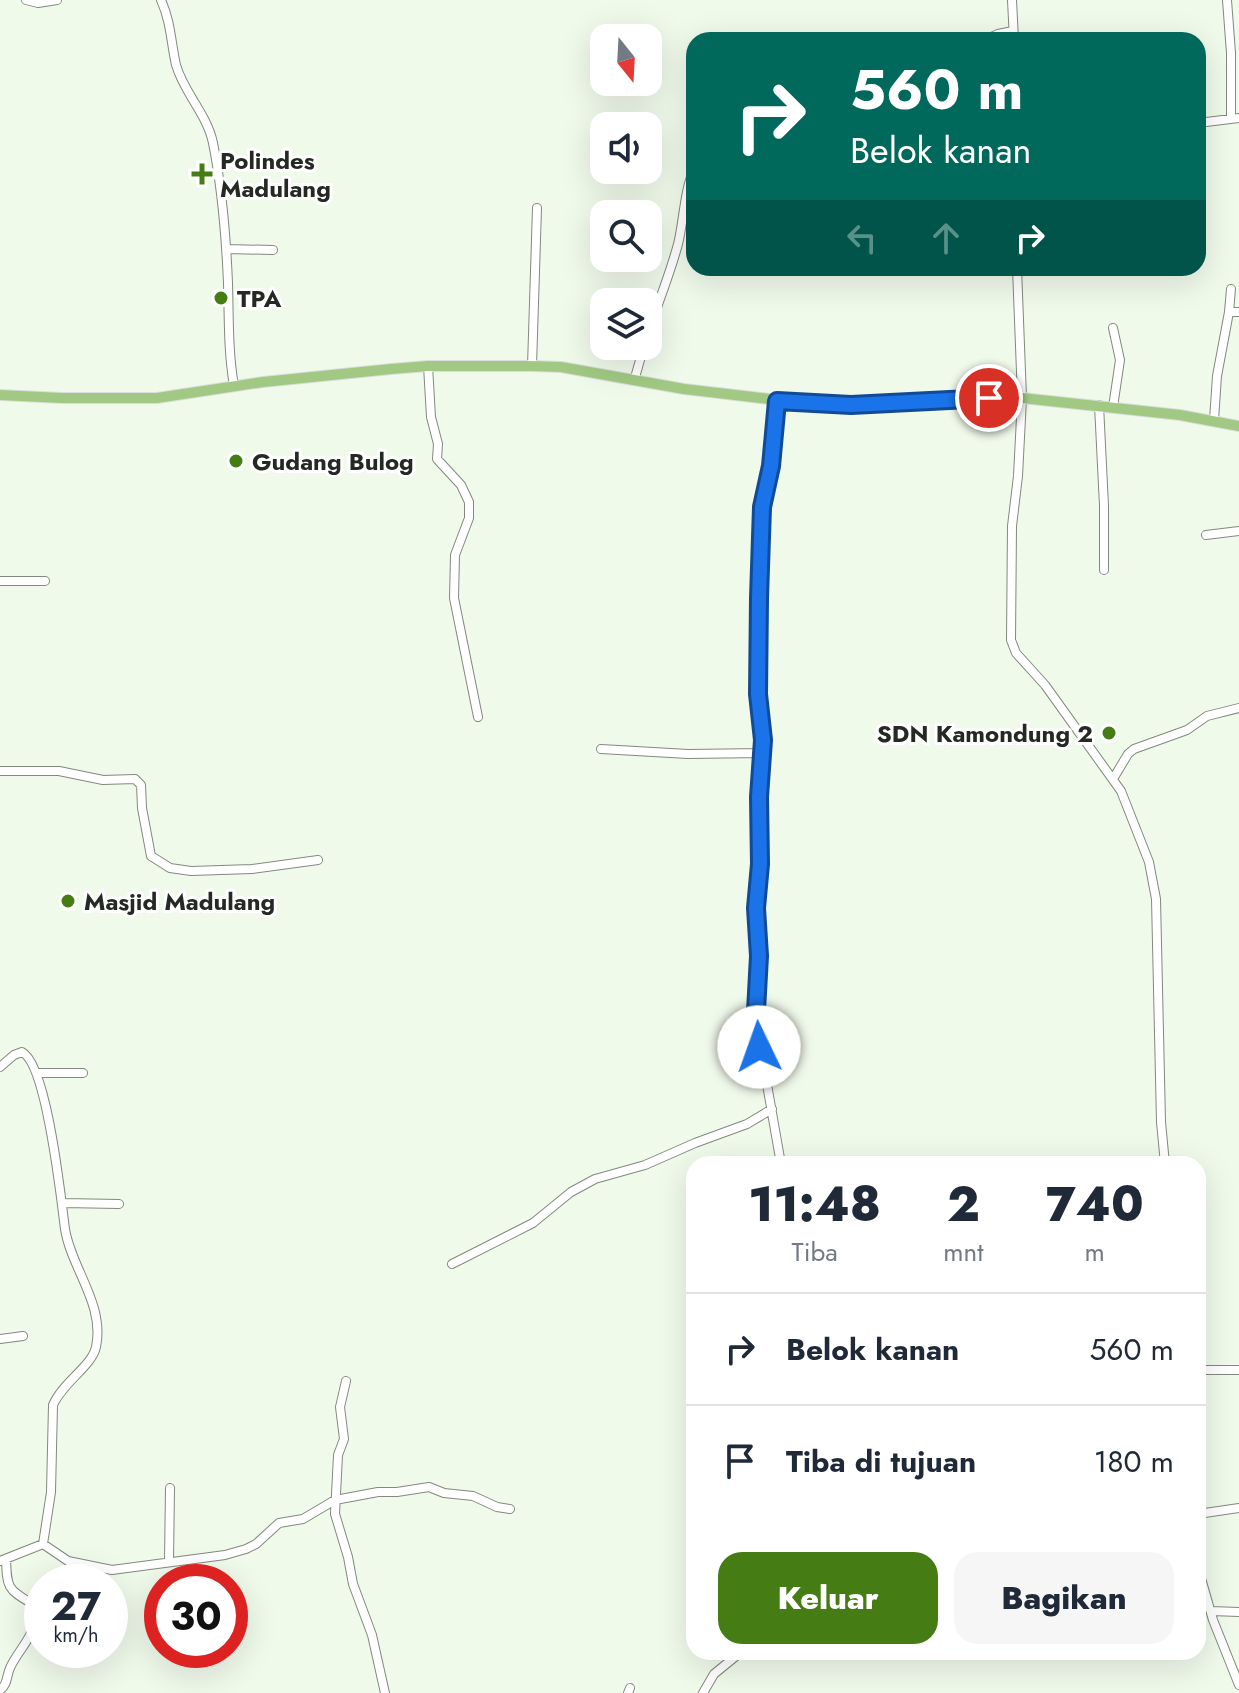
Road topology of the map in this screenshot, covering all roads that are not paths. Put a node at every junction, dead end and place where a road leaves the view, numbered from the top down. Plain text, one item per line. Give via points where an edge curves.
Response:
1 (26, 0) edge
2 (57, 0) edge
3 (161, 0) edge
4 (1012, 0) edge
5 (1227, 0) edge
6 (1014, 32) edge
7 (1235, 118) edge
8 (1206, 122) edge
9 (686, 207) edge
10 (537, 208) dead end
11 (226, 249) junction
12 (273, 250) dead end
13 (1017, 276) edge
14 (1231, 289) dead end
15 (662, 293) edge
16 (1229, 312) junction
17 (1239, 312) edge
18 (1113, 328) dead end
19 (640, 360) edge
20 (428, 366) junction
21 (532, 366) junction
22 (634, 381) junction
23 (234, 386) junction
24 (0, 395) edge
25 (1022, 398) junction
26 (777, 401) junction
27 (1099, 405) junction
28 (1113, 407) junction
29 (1214, 420) junction
30 (1239, 426) edge
31 (1239, 531) edge
32 (1206, 535) dead end
33 (1104, 570) dead end
34 (0, 581) edge
35 (45, 581) dead end
36 (1239, 708) edge
37 (478, 717) dead end
38 (601, 749) dead end
39 (762, 753) junction
40 (0, 771) edge
41 (1113, 779) junction
42 (318, 860) dead end
43 (0, 1067) edge
44 (37, 1073) junction
45 (83, 1073) dead end
46 (772, 1109) junction
47 (780, 1156) edge
48 (1164, 1156) edge
49 (63, 1203) junction
50 (119, 1204) dead end
51 (452, 1264) dead end
52 (23, 1336) dead end
53 (0, 1339) edge
54 (1206, 1370) edge
55 (1239, 1370) edge
56 (346, 1381) dead end
57 (170, 1488) dead end
58 (335, 1500) junction
59 (1239, 1508) edge
60 (510, 1509) dead end
61 (1206, 1513) edge
62 (43, 1544) junction
63 (3, 1560) edge
64 (169, 1561) junction
65 (1206, 1594) edge
66 (1211, 1611) junction
67 (1239, 1612) edge
68 (731, 1660) edge
69 (1239, 1685) edge
70 (0, 1690) edge
71 (385, 1693) edge
72 (703, 1693) edge

1 - 2 street
3 - 11 street via 177,67 212,139
4 - 6 street
5 - 7 street
7 - 8 street
9 - 15 street
10 - 21 street
11 - 12 street
11 - 23 street
13 - 25 street
14 - 16 street
16 - 17 street
16 - 29 street
18 - 28 street via 1120,360
19 - 22 street
20 - 21 main road
20 - 23 main road
20 - 37 street via 437,459 469,502 469,518 455,555 454,598
21 - 22 main road
22 - 26 main road
23 - 24 main road via 157,398
25 - 26 main road via 851,405
25 - 27 main road
25 - 41 street via 1012,526 1012,645
26 - 39 street via 761,518
27 - 28 main road
27 - 33 street
28 - 29 main road
29 - 30 main road
31 - 32 street
34 - 35 street
36 - 41 street via 1207,716 1187,730 1134,749
38 - 39 street
39 - 46 street via 756,1022
40 - 42 street via 135,779 141,785 151,856 174,870 252,869
41 - 48 street via 1136,825 1155,886
43 - 44 street via 22,1052
44 - 45 street
44 - 49 street
46 - 47 street
46 - 51 street via 645,1165 595,1179 540,1219
49 - 50 street
49 - 62 street via 65,1231 92,1301 97,1331 89,1362 58,1392 53,1405 51,1492
52 - 53 street
54 - 55 street
56 - 58 street
57 - 64 street
58 - 60 street via 429,1487
58 - 64 street via 303,1519 279,1523 252,1546 225,1555
58 - 71 street via 338,1528
59 - 61 street
62 - 63 street
62 - 64 street via 68,1561 100,1569
63 - 70 street via 7,1585 31,1603 35,1614 30,1637
65 - 66 street
66 - 67 street
66 - 69 street
68 - 72 street

